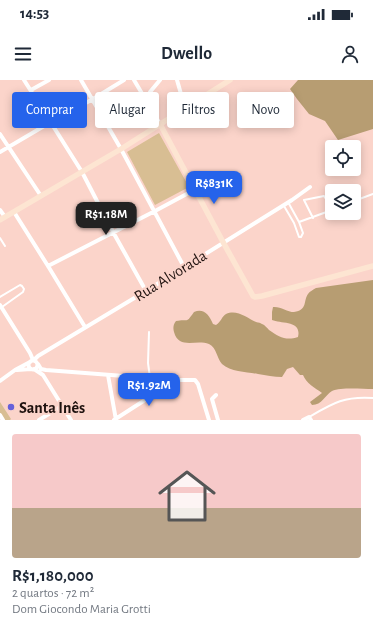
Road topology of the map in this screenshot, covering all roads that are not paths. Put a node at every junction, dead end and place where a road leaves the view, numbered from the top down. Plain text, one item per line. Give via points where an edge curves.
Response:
1 (24, 80) edge
2 (49, 80) edge
3 (81, 80) edge
4 (124, 80) edge
5 (134, 80) edge
6 (160, 80) edge
7 (177, 80) edge
8 (230, 80) edge
9 (31, 90) joint
10 (141, 92) edge
11 (150, 92) edge
12 (180, 92) edge
13 (211, 92) edge
14 (93, 99) junction
15 (87, 102) edge
16 (167, 120) edge
17 (160, 124) junction
18 (40, 128) edge
19 (54, 128) edge
20 (0, 134) edge
21 (9, 147) junction
22 (121, 148) junction
23 (0, 152) edge
24 (82, 172) junction
25 (310, 187) dead end
26 (196, 189) junction
27 (373, 194) edge
28 (41, 196) junction
29 (325, 198) edge
30 (361, 199) edge
31 (288, 202) junction
32 (283, 205) junction
33 (0, 210) edge
34 (155, 211) junction
35 (14, 212) junction
36 (325, 212) edge
37 (3, 218) edge
38 (313, 218) junction
39 (299, 222) junction
40 (113, 232) junction
41 (0, 238) edge
42 (224, 242) junction
43 (5, 246) dead end
44 (48, 266) junction
45 (373, 266) edge
46 (184, 267) junction
47 (146, 292) junction
48 (0, 297) edge
49 (1, 306) edge
50 (85, 327) junction
51 (149, 332) dead end
52 (34, 362) junction
53 (32, 369) junction
54 (15, 370) junction
55 (44, 373) junction
56 (108, 375) junction
57 (150, 378) junction
58 (176, 380) junction
59 (0, 381) edge
60 (216, 395) dead end
61 (373, 398) edge
62 (62, 406) junction
63 (0, 415) edge
64 (310, 418) edge
65 (3, 420) edge
66 (39, 420) edge
67 (71, 420) edge
68 (115, 420) edge
69 (209, 420) edge
70 (218, 420) edge
71 (303, 420) edge

1 - 9 street
2 - 9 street
3 - 14 street
4 - 14 street
5 - 10 street
6 - 11 street
7 - 12 street
8 - 13 street
14 - 15 street
14 - 22 street
16 - 17 street
17 - 22 street
17 - 26 street
18 - 21 street
19 - 24 street
20 - 21 street
21 - 23 street
21 - 28 street
22 - 24 street
22 - 34 street
24 - 28 street
24 - 40 street
25 - 31 street, Rua Alvorada
26 - 34 street
26 - 42 street
27 - 30 lane
28 - 35 street
29 - 38 lane via 303,201
31 - 32 street, Rua Alvorada
31 - 39 lane
32 - 39 lane via 300,237 303,233
32 - 42 street, Rua Alvorada
33 - 37 street
34 - 40 street
34 - 46 street
35 - 37 street
35 - 44 street
36 - 38 lane
38 - 39 lane
40 - 44 street
40 - 47 street
41 - 43 lane
42 - 45 street via 255,297
42 - 46 street, Rua Alvorada
44 - 50 street
46 - 47 street, Rua Alvorada
47 - 50 street, Rua Alvorada
48 - 49 lane via 20,285 24,289
49 - 52 street
50 - 52 street, Rua Alvorada via 38,356
51 - 57 lane
52 - 53 street, Rua Alvorada via 37,367
52 - 53 street, Rua Alvorada via 29,364
52 - 54 street
52 - 55 street
53 - 54 street
53 - 55 street
54 - 59 street
55 - 56 street
55 - 62 street
56 - 57 street
56 - 68 street
57 - 58 street
58 - 68 street
58 - 69 street via 198,382
60 - 70 street via 212,398
61 - 64 lane via 342,400 328,405
62 - 66 street
62 - 67 street
63 - 65 street
64 - 71 street

